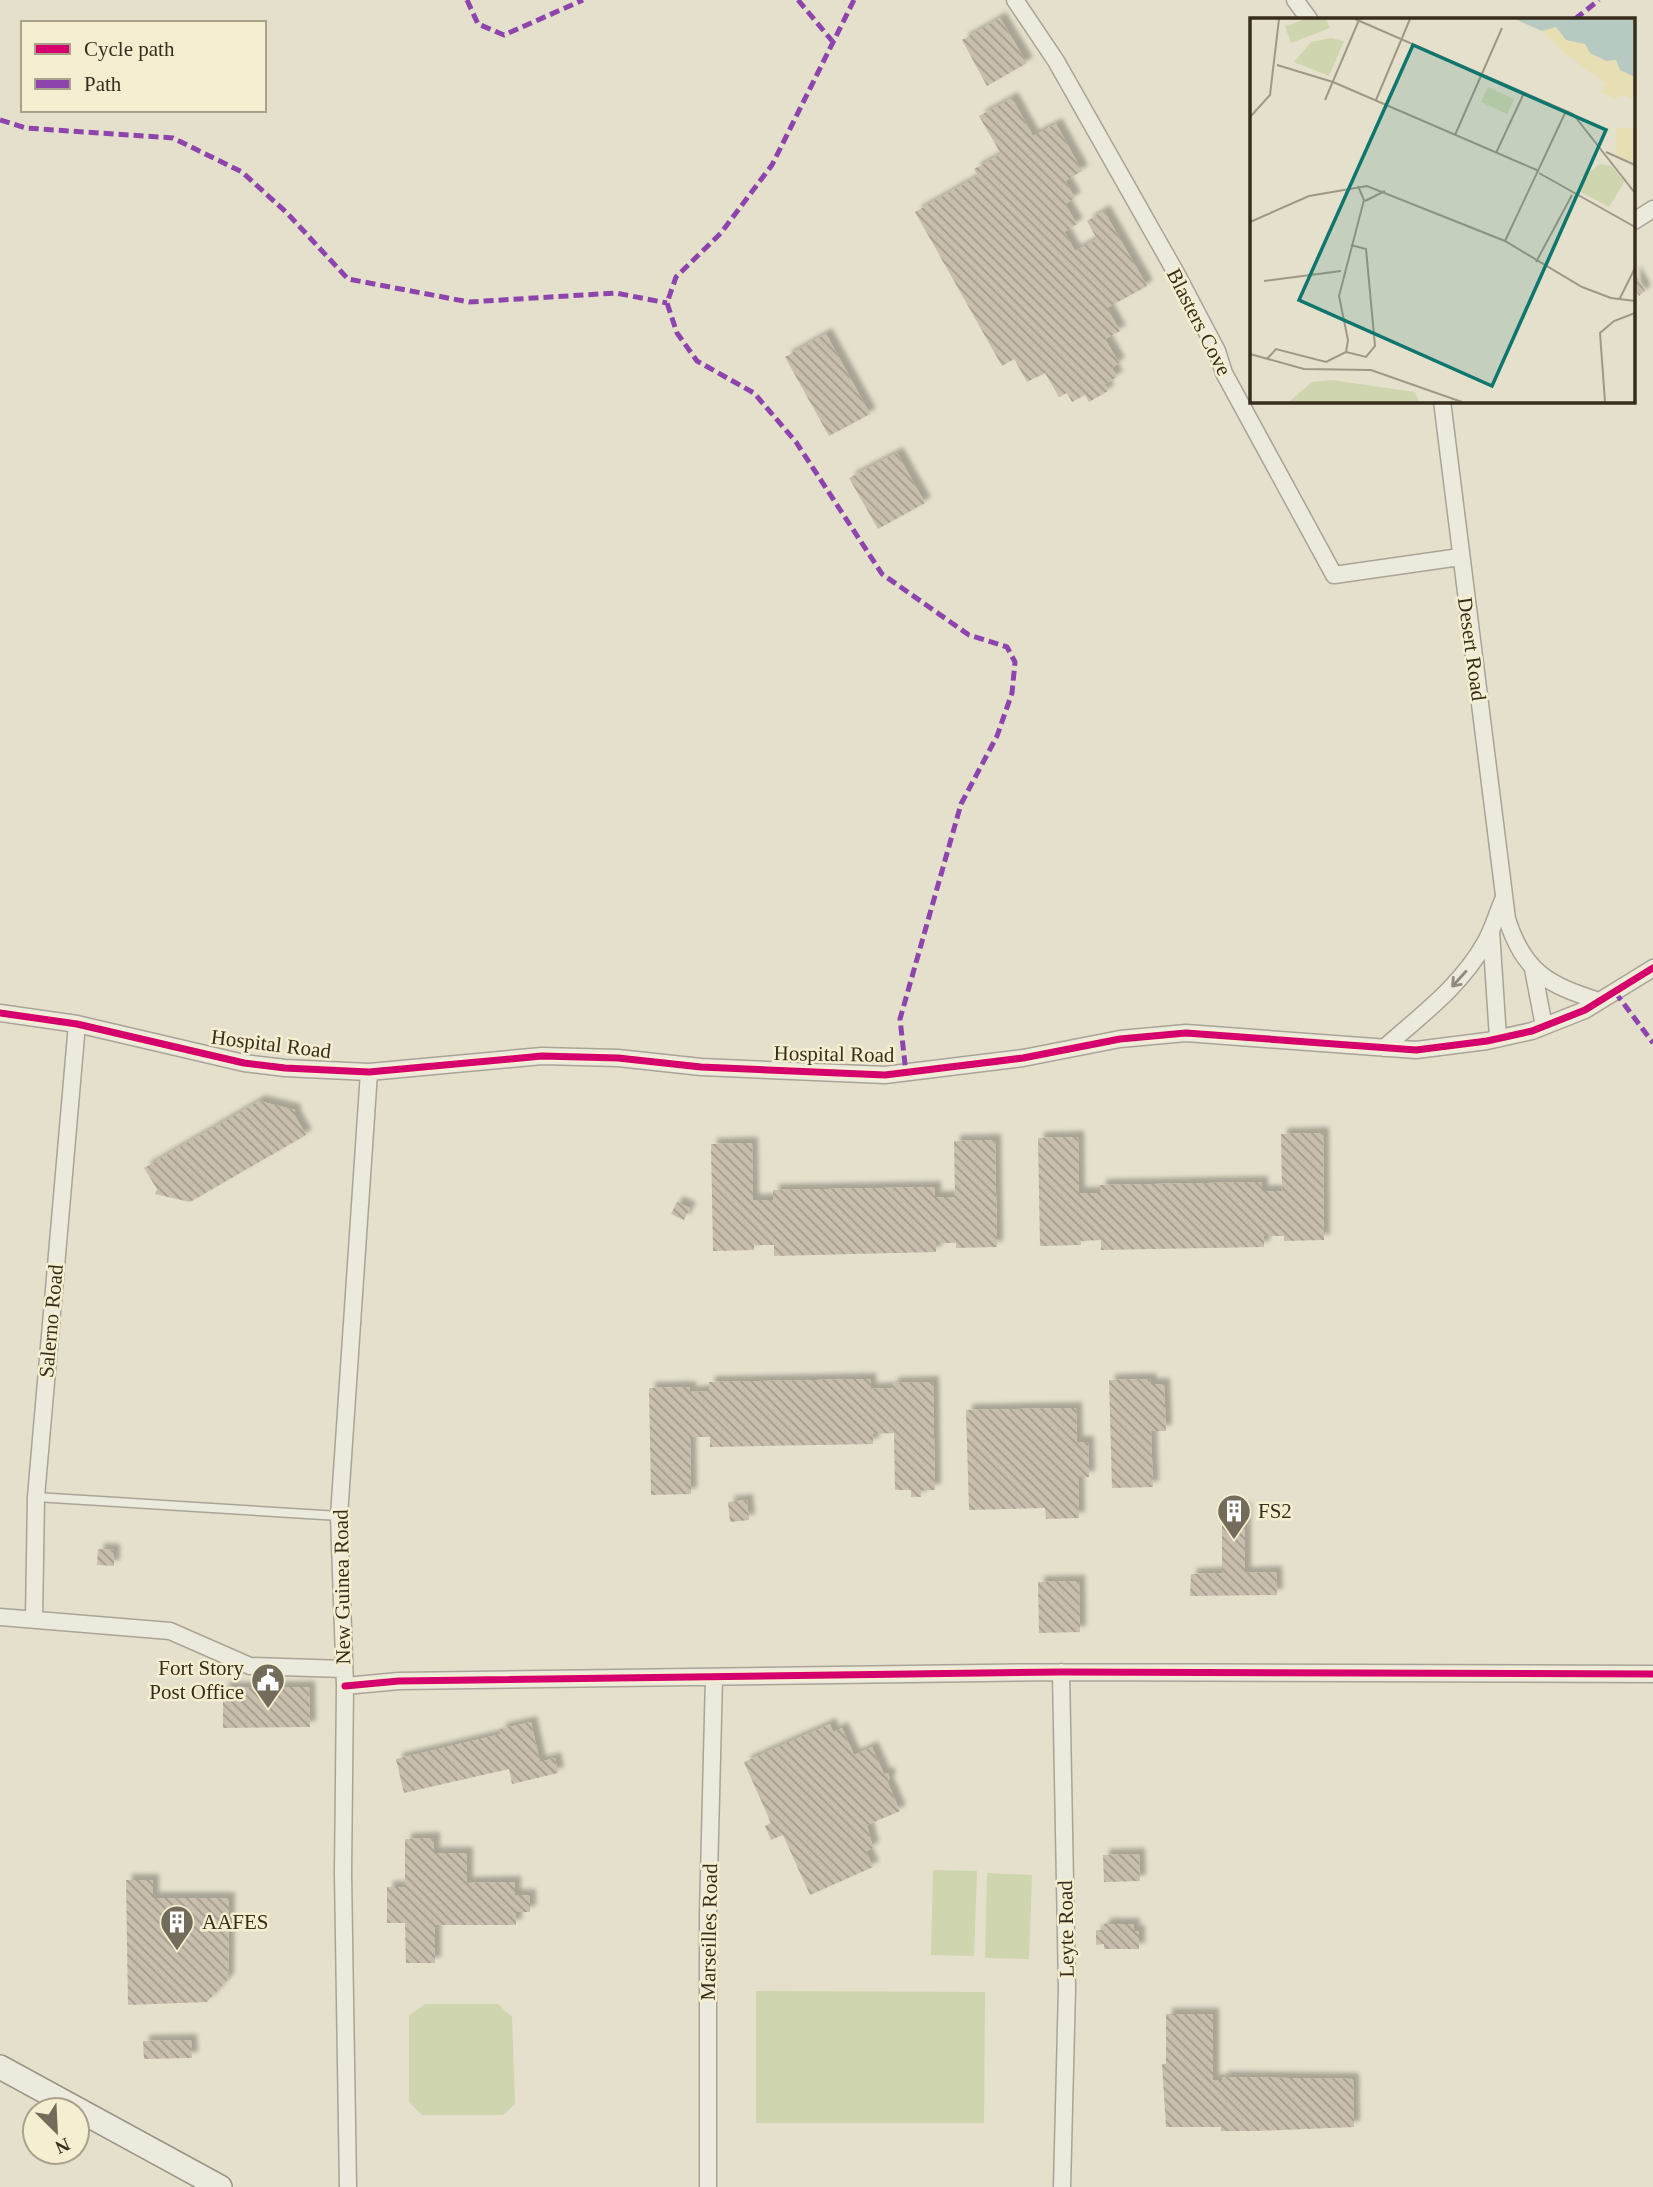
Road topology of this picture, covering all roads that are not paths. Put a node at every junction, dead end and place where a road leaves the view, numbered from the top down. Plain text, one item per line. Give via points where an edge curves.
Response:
1 (1014, 0) edge
2 (1295, 0) edge
3 (1307, 18) edge
4 (1653, 209) edge
5 (1636, 220) edge
6 (1442, 402) edge
7 (1460, 557) junction
8 (1504, 898) junction
9 (1491, 928) junction
10 (1653, 968) edge
11 (1533, 969) junction
12 (1600, 1001) junction
13 (0, 1013) edge
14 (76, 1024) junction
15 (1544, 1026) junction
16 (1499, 1038) junction
17 (1384, 1048) junction
18 (369, 1072) junction
19 (36, 1497) junction
20 (339, 1516) junction
21 (0, 1618) edge
22 (34, 1619) junction
23 (1060, 1672) junction
24 (1653, 1674) edge
25 (345, 1677) junction
26 (714, 1677) junction
27 (0, 2067) edge
28 (220, 2187) edge
29 (348, 2187) edge
30 (708, 2187) edge
31 (1062, 2187) edge

1 - 7 street, Blasters Cove via 1056,61 1173,268 1224,373 1334,575
2 - 3 street
4 - 5 street
6 - 7 street, Desert Road
7 - 8 street, Desert Road
8 - 9 street
8 - 11 street, Desert Road via 1516,945
9 - 16 street
9 -> 17 street via 1466,972
10 - 12 street, Hospital Road
11 - 12 street, Desert Road via 1559,988
11 - 15 street, Desert Road
12 - 15 street, Hospital Road
13 - 14 street, Hospital Road
14 - 18 street, Hospital Road via 244,1063
14 - 19 street, Salerno Road
15 - 16 street, Hospital Road
16 - 17 street, Hospital Road via 1416,1050
17 - 18 street, Hospital Road via 1186,1033 884,1076 542,1056
18 - 20 street, New Guinea Road
19 - 20 lane
19 - 22 street, Salerno Road
20 - 25 street, New Guinea Road
21 - 22 street
22 - 25 street via 170,1631 250,1666
23 - 24 street
23 - 26 street
23 - 31 street, Leyte Road via 1067,1988
25 - 26 street via 399,1681
25 - 29 street, New Guinea Road
26 - 30 street, Marseilles Road
27 - 28 street

